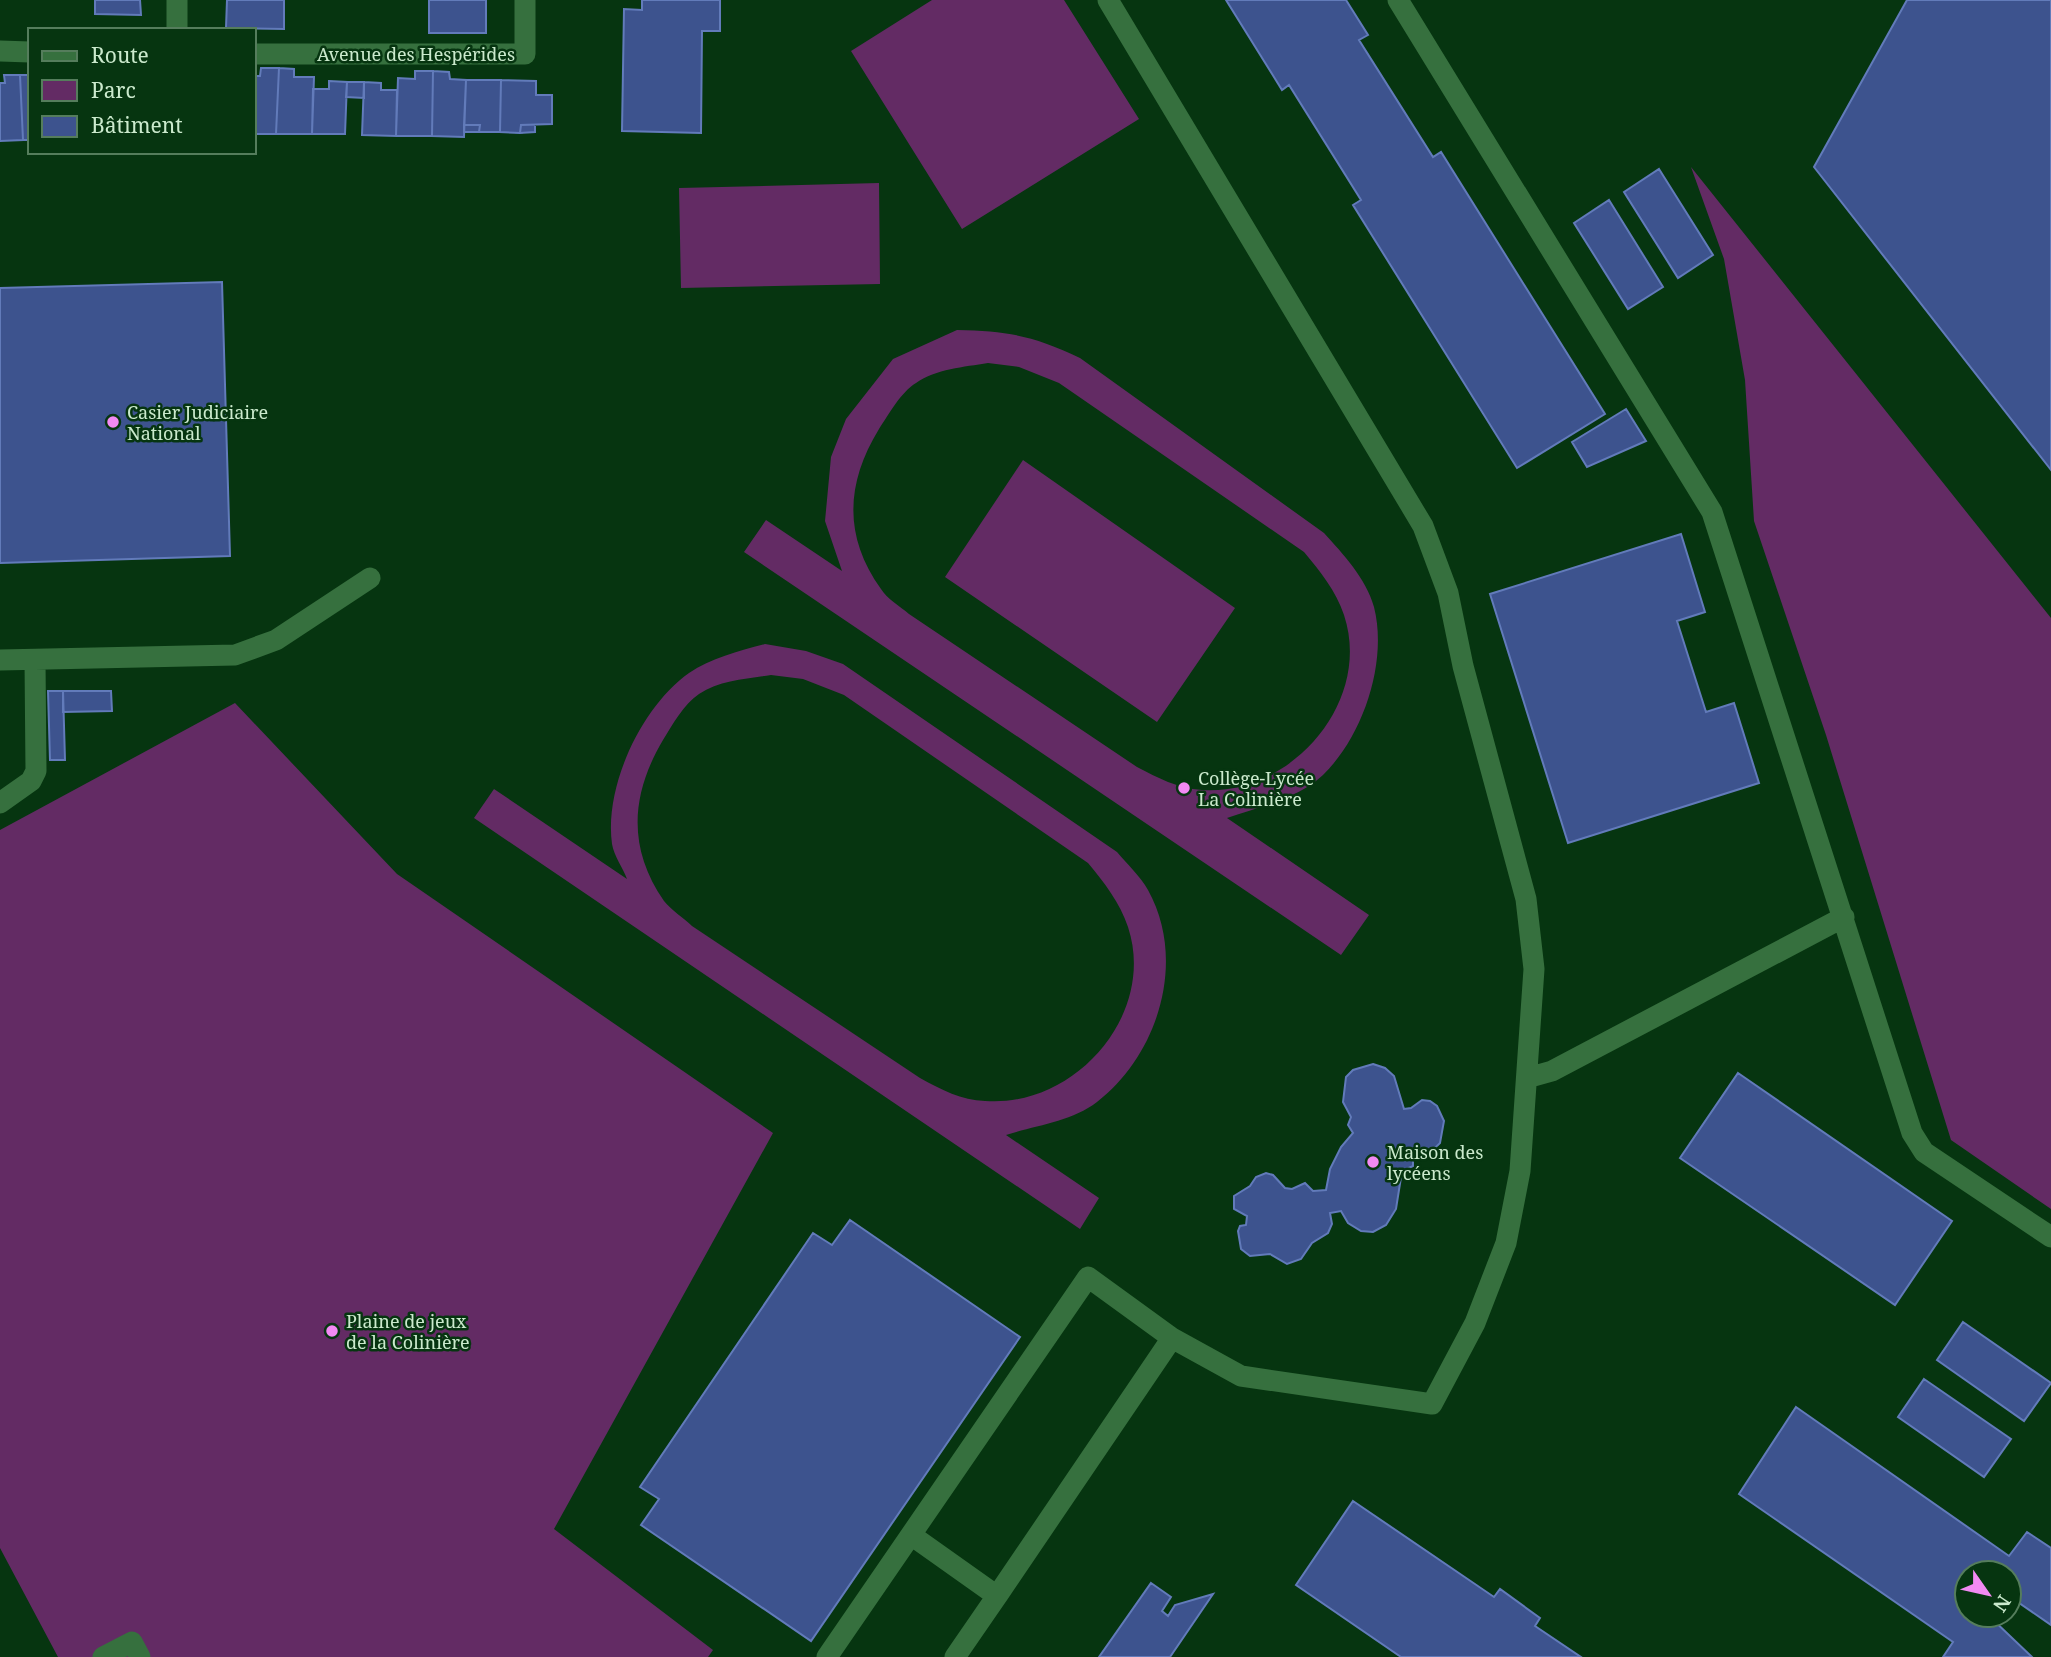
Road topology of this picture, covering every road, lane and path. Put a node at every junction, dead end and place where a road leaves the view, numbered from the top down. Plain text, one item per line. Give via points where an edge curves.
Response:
1 (177, 0) edge
2 (525, 0) edge
3 (1108, 0) edge
4 (1398, 0) edge
5 (177, 28) edge
6 (0, 51) edge
7 (28, 52) edge
8 (256, 54) edge
9 (370, 578) dead end
10 (0, 660) edge
11 (35, 660) junction
12 (0, 803) edge
13 (1844, 917) junction
14 (1527, 1078) junction
15 (2051, 1237) edge
16 (1172, 1339) junction
17 (911, 1535) junction
18 (997, 1595) junction
19 (103, 1657) edge
20 (140, 1657) edge
21 (827, 1657) edge
22 (954, 1657) edge

1 - 5 street
2 - 8 street, Avenue des Hespérides via 525,54
3 - 14 street via 1423,526 1448,593 1526,899 1534,969
4 - 13 street via 1712,512
6 - 7 street
9 - 11 street via 276,640 244,652
10 - 11 street
11 - 12 street via 36,771 31,781
13 - 14 street via 1552,1071
13 - 15 street via 1912,1133 1924,1152
14 - 16 street via 1520,1171 1506,1243 1475,1323 1432,1404 1241,1376
16 - 17 street via 1088,1277
16 - 18 street
17 - 18 street
17 - 21 street
18 - 22 street
19 - 20 street via 132,1642

